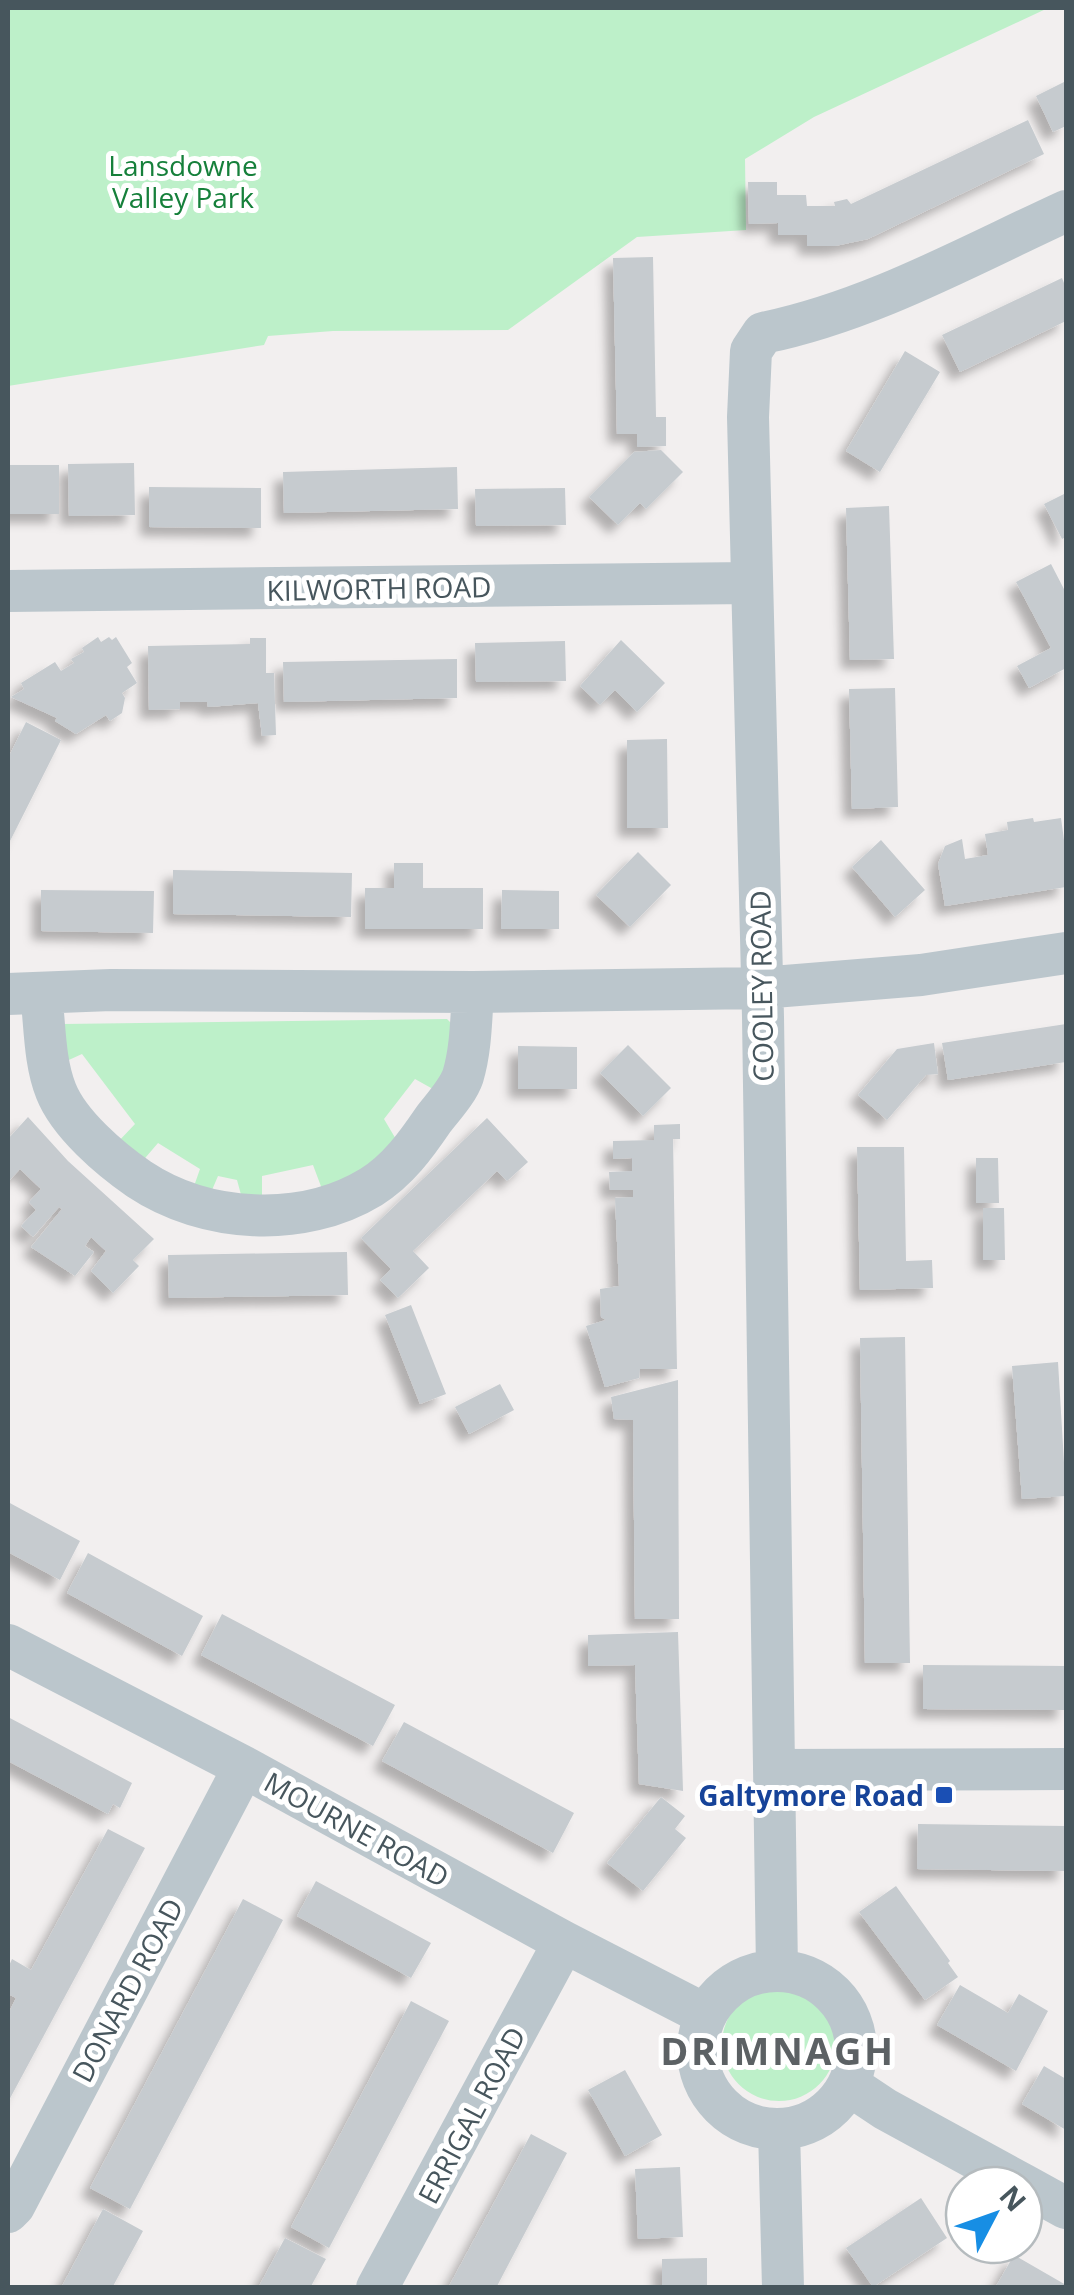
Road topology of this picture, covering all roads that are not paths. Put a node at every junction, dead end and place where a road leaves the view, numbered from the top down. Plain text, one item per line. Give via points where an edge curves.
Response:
1 (1066, 211) edge
2 (750, 583) junction
3 (8, 591) edge
4 (1066, 953) edge
5 (762, 988) junction
6 (474, 992) junction
7 (24, 993) edge
8 (8, 1645) edge
9 (244, 1766) junction
10 (1066, 1769) edge
11 (774, 1770) junction
12 (564, 1942) junction
13 (776, 1971) junction
14 (706, 2015) junction
15 (848, 2085) junction
16 (779, 2129) junction
17 (987, 2165) edge
18 (1044, 2196) edge
19 (1066, 2208) edge
20 (8, 2212) edge
21 (378, 2288) edge
22 (783, 2288) edge

1 - 2 street, COOLEY ROAD via 854,308 764,333 751,351
2 - 3 street, KILWORTH ROAD
2 - 5 street, COOLEY ROAD
4 - 5 street via 921,975
5 - 6 street
5 - 11 street, COOLEY ROAD
6 - 7 street
6 - 7 street via 462,1080 409,1155 372,1186 329,1206 249,1216 165,1196 91,1140 56,1093
8 - 9 street, MOURNE ROAD
9 - 12 street, MOURNE ROAD
9 - 20 street, DONARD ROAD
10 - 11 street
11 - 13 street, COOLEY ROAD
12 - 14 street, MOURNE ROAD
12 - 21 street, ERRIGAL ROAD
13 - 14 street via 735,1983
13 - 15 street via 811,1978 840,2000 855,2032
14 - 16 street via 698,2058 715,2099 750,2124
15 - 16 street via 812,2122
15 - 17 street
16 - 22 street
18 - 19 street

